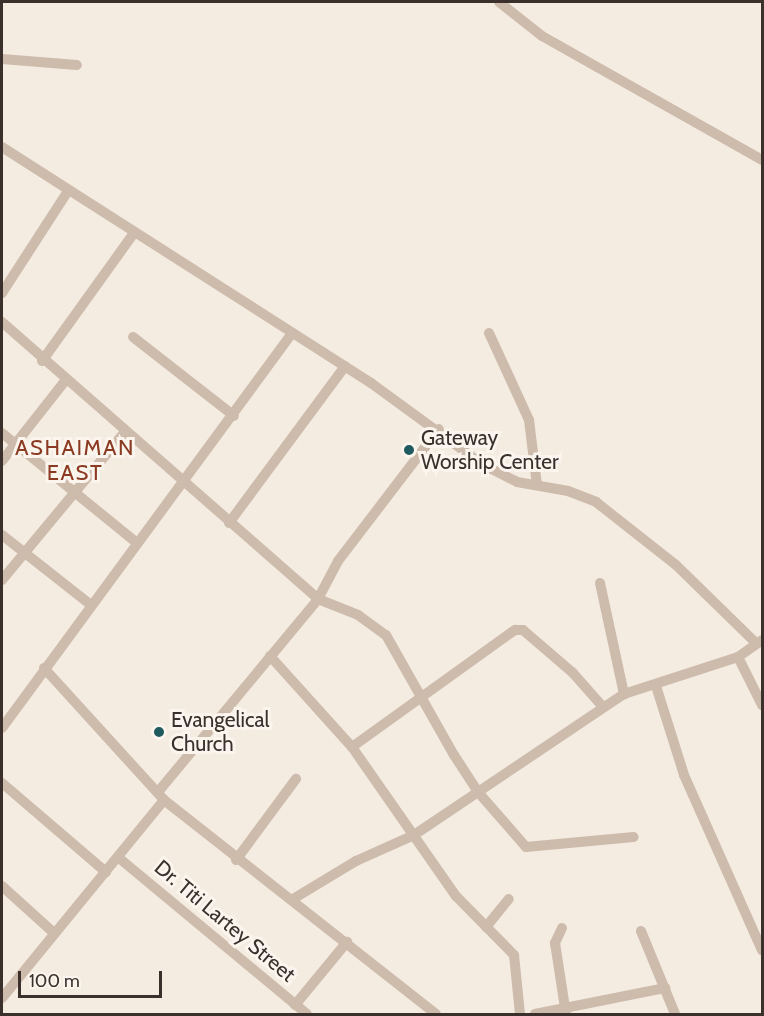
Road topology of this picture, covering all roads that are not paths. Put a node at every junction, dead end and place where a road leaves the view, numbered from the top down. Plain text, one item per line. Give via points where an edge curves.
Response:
1 (499, 2) edge
2 (2, 59) edge
3 (77, 65) dead end
4 (2, 147) edge
5 (762, 160) edge
6 (68, 191) junction
7 (134, 232) junction
8 (2, 293) edge
9 (2, 322) edge
10 (292, 333) junction
11 (489, 333) dead end
12 (133, 337) dead end
13 (42, 361) junction
14 (345, 366) junction
15 (65, 381) junction
16 (234, 416) junction
17 (439, 429) junction
18 (125, 432) junction
19 (2, 433) edge
20 (15, 445) junction
21 (2, 461) edge
22 (182, 483) junction
23 (537, 485) junction
24 (76, 493) junction
25 (229, 523) junction
26 (2, 535) edge
27 (137, 543) junction
28 (25, 555) junction
29 (2, 580) edge
30 (600, 583) dead end
31 (318, 599) junction
32 (91, 605) junction
33 (759, 641) edge
34 (270, 656) junction
35 (738, 657) junction
36 (44, 668) junction
37 (656, 686) junction
38 (624, 694) junction
39 (420, 698) junction
40 (762, 705) edge
41 (603, 707) junction
42 (2, 728) edge
43 (352, 747) junction
44 (296, 779) dead end
45 (2, 783) edge
46 (478, 792) junction
47 (161, 796) junction
48 (414, 835) junction
49 (634, 837) dead end
50 (119, 858) junction
51 (236, 860) junction
52 (106, 872) junction
53 (2, 886) edge
54 (293, 899) junction
55 (509, 899) dead end
56 (486, 927) junction
57 (562, 928) dead end
58 (641, 931) dead end
59 (54, 933) junction
60 (347, 942) junction
61 (762, 950) edge
62 (665, 988) junction
63 (3, 994) edge
64 (295, 1005) junction
65 (565, 1011) edge
66 (307, 1014) edge
67 (436, 1014) edge
68 (520, 1014) edge
69 (535, 1014) edge
70 (675, 1014) edge

1 - 5 street via 542,36
2 - 3 street
4 - 6 street
6 - 7 street
6 - 8 street
7 - 10 street
7 - 13 street
9 - 13 street
10 - 14 street
10 - 16 street
11 - 23 street via 530,420
12 - 16 street
13 - 15 street
14 - 17 street
14 - 25 street
15 - 18 street
15 - 20 street
16 - 22 street
17 - 23 street via 482,464 517,482
17 - 31 street via 338,561
18 - 22 street
18 - 24 street
19 - 20 street
20 - 21 street
20 - 24 street
22 - 25 street
22 - 27 street
23 - 33 street via 596,502 637,532
24 - 27 street
24 - 28 street
25 - 31 street
26 - 28 street
27 - 32 street
28 - 29 street
28 - 32 street
30 - 38 street
31 - 34 street
31 - 39 street via 358,615 386,635
32 - 36 street
33 - 35 street
34 - 43 street
34 - 47 street
35 - 37 street
35 - 40 street
36 - 42 street
36 - 47 street
37 - 38 street
37 - 61 street via 684,775
38 - 41 street
39 - 41 street via 508,633 523,630
39 - 43 street
39 - 46 street
41 - 46 street
43 - 48 street
44 - 51 street
45 - 52 street
46 - 48 street
46 - 49 street via 526,847
47 - 50 street
47 - 51 street
48 - 54 street via 356,861
48 - 56 street via 456,896
50 - 52 street
50 - 64 street, Dr. Titi Lartey Street
51 - 54 street
52 - 59 street
53 - 59 street
54 - 60 street
55 - 56 street
56 - 68 street via 518,961
57 - 65 street via 555,943
58 - 62 street
59 - 63 street
60 - 64 street
60 - 67 street
62 - 65 street
62 - 70 street
64 - 66 street, Dr. Titi Lartey Street
65 - 69 street

